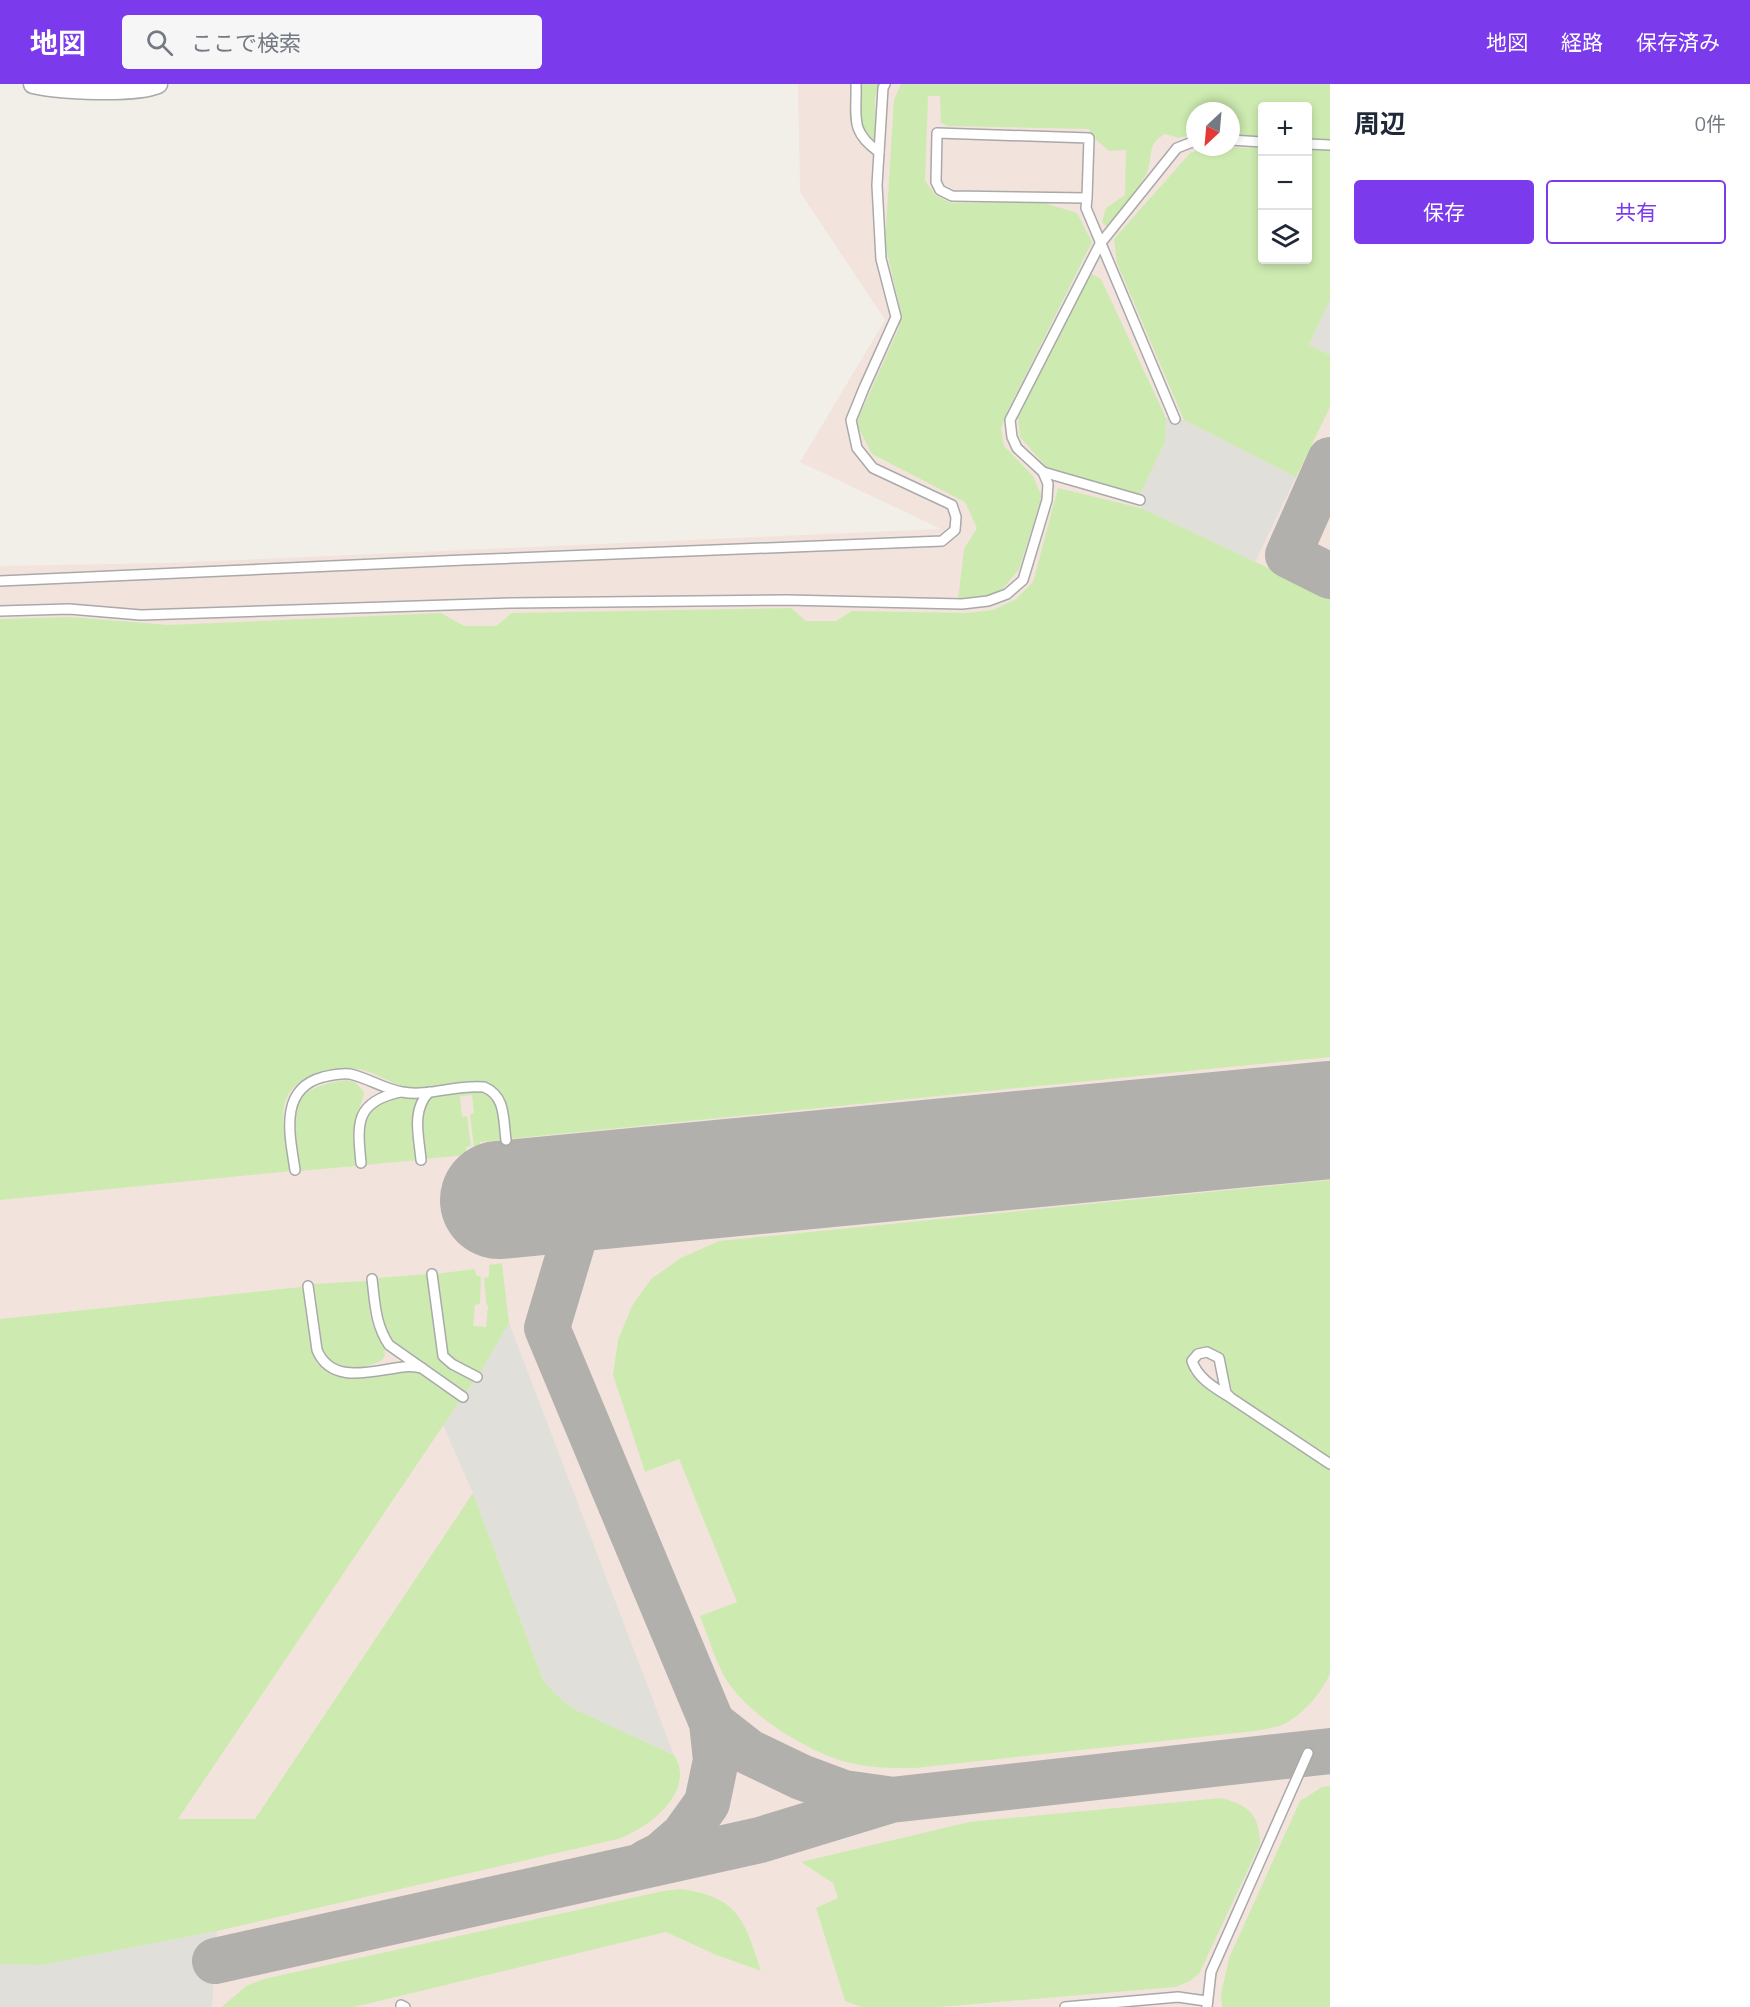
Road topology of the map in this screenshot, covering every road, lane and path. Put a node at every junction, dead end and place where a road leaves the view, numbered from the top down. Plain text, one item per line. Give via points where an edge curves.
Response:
1 (33, 84) edge
2 (158, 84) edge
3 (856, 84) edge
4 (885, 84) edge
5 (1240, 141) edge
6 (1258, 142) edge
7 (1186, 144) edge
8 (1312, 144) edge
9 (1330, 145) edge
10 (879, 152) junction
11 (1087, 198) junction
12 (1100, 244) junction
13 (1175, 419) dead end
14 (1043, 472) junction
15 (1140, 500) dead end
16 (0, 581) edge
17 (0, 610) edge
18 (401, 1092) junction
19 (429, 1092) junction
20 (506, 1140) dead end
21 (421, 1160) dead end
22 (361, 1164) dead end
23 (295, 1170) dead end
24 (432, 1274) dead end
25 (372, 1279) dead end
26 (308, 1286) dead end
27 (422, 1368) junction
28 (477, 1377) dead end
29 (463, 1397) dead end
30 (1231, 1398) junction
31 (1330, 1464) edge
32 (1308, 1753) dead end
33 (1207, 2004) edge
34 (1065, 2007) edge

1 - 2 street via 128,90
3 - 10 lane via 857,129 865,142
4 - 10 lane
5 - 6 lane
7 - 12 lane via 1177,148
8 - 9 lane
10 - 16 lane via 881,259 896,317 851,420 857,448 873,468 952,505 955,530 942,541
11 - 11 lane via 1089,138 937,133 936,182 940,190 952,196
11 - 12 lane via 1086,208
12 - 13 lane
12 - 14 lane via 1010,420 1017,448
14 - 15 lane
14 - 17 lane via 1048,484 1047,500 1023,580 1007,594 979,602 511,603 159,615 69,609
18 - 19 lane
18 - 22 lane via 383,1095 365,1109 357,1131
18 - 23 lane via 347,1074 314,1079 303,1087 291,1109 289,1126
19 - 20 lane via 477,1086 493,1091 502,1104
19 - 21 lane via 416,1114
24 - 28 lane via 443,1356
25 - 27 lane via 381,1333 389,1345
26 - 27 lane via 316,1350 328,1365 356,1374 406,1366
27 - 29 lane
30 - 30 lane via 1196,1372 1192,1361 1198,1354 1207,1352 1219,1358 1226,1392
30 - 31 lane
32 - 33 lane via 1211,1972
33 - 34 lane via 1178,1997

